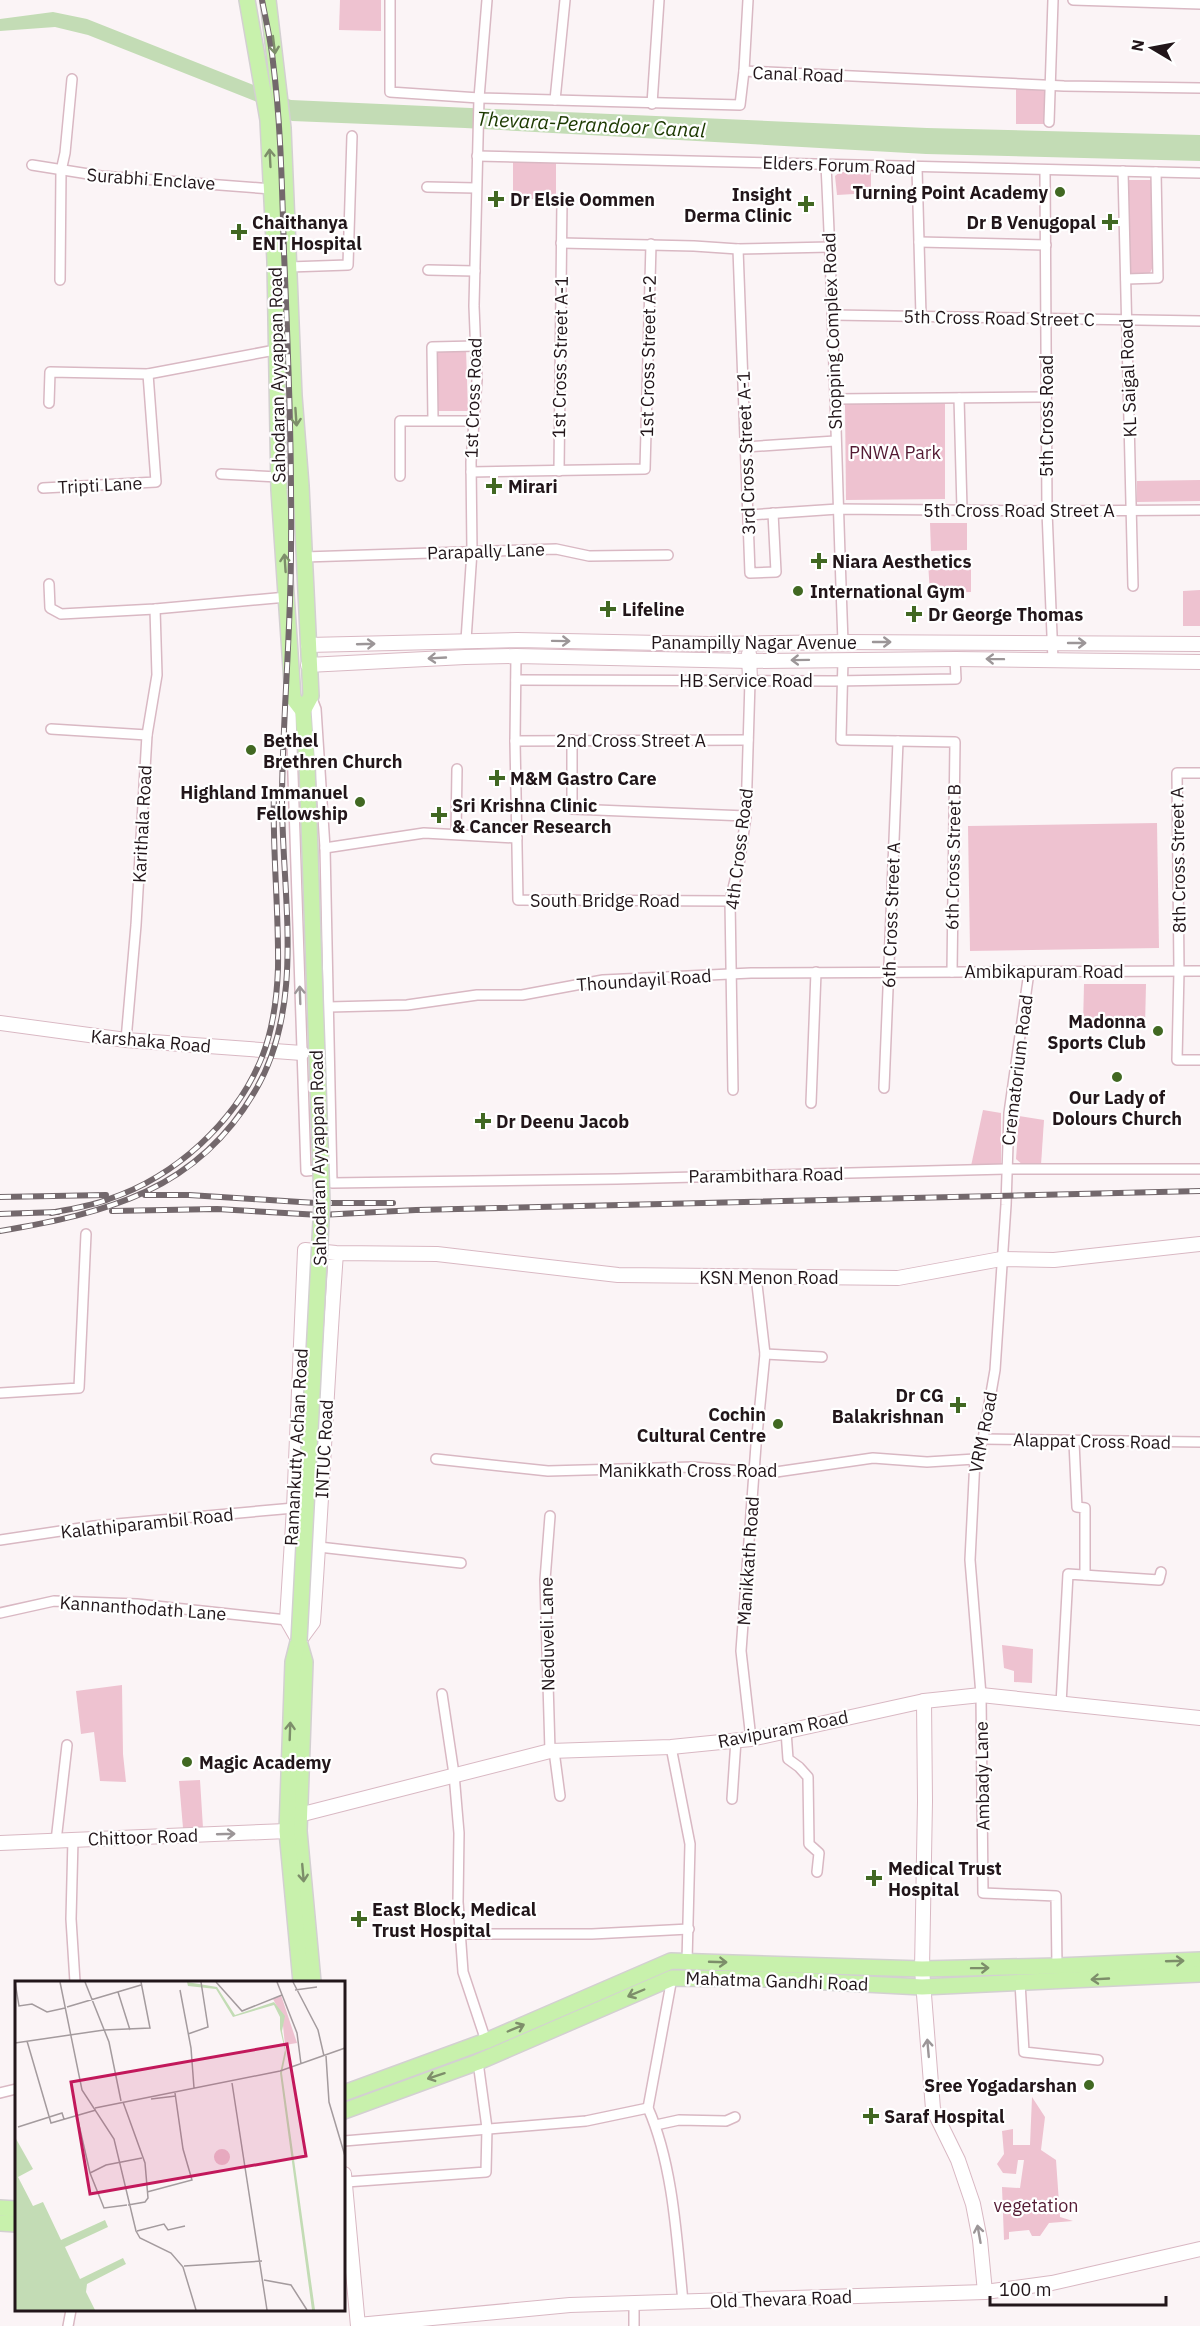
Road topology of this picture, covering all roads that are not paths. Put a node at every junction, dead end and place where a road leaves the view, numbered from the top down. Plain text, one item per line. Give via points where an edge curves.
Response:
1 (247, 0) edge
2 (268, 0) edge
3 (390, 0) edge
4 (487, 0) edge
5 (565, 0) edge
6 (659, 0) edge
7 (748, 0) edge
8 (1053, 0) edge
9 (1073, 0) edge
10 (1156, 2) edge
11 (1200, 4) edge
12 (744, 71) junction
13 (72, 80) dead end
14 (1052, 85) junction
15 (1200, 88) edge
16 (479, 98) junction
17 (555, 100) junction
18 (652, 104) junction
19 (1049, 123) dead end
20 (352, 136) dead end
21 (477, 156) junction
22 (32, 165) dead end
23 (826, 165) junction
24 (917, 168) junction
25 (61, 171) junction
26 (1045, 171) junction
27 (1123, 171) junction
28 (1156, 172) junction
29 (1200, 173) edge
30 (428, 187) dead end
31 (476, 188) junction
32 (272, 189) junction
33 (562, 201) dead end
34 (919, 242) junction
35 (561, 243) junction
36 (651, 244) junction
37 (1046, 245) junction
38 (830, 247) junction
39 (738, 249) junction
40 (289, 267) junction
41 (428, 270) dead end
42 (475, 271) junction
43 (1126, 279) junction
44 (60, 280) dead end
45 (834, 315) junction
46 (921, 316) junction
47 (1045, 320) junction
48 (1126, 320) junction
49 (1200, 321) edge
50 (476, 346) junction
51 (275, 350) junction
52 (148, 374) junction
53 (1047, 397) junction
54 (959, 398) junction
55 (836, 399) junction
56 (49, 403) dead end
57 (433, 420) junction
58 (475, 421) junction
59 (836, 441) junction
60 (745, 447) junction
61 (559, 471) junction
62 (471, 472) junction
63 (221, 474) dead end
64 (400, 476) dead end
65 (278, 483) junction
66 (301, 486) junction
67 (43, 488) dead end
68 (838, 509) junction
69 (962, 509) junction
70 (1200, 510) edge
71 (1132, 511) junction
72 (1047, 512) junction
73 (773, 513) junction
74 (749, 515) junction
75 (472, 551) junction
76 (668, 555) dead end
77 (304, 557) junction
78 (49, 584) dead end
79 (1133, 586) dead end
80 (287, 597) junction
81 (155, 609) junction
82 (466, 640) junction
83 (517, 640) junction
84 (290, 642) junction
85 (749, 642) junction
86 (843, 642) junction
87 (1051, 643) junction
88 (1200, 644) edge
89 (308, 645) junction
90 (516, 656) junction
91 (465, 657) junction
92 (843, 659) junction
93 (955, 659) junction
94 (1053, 660) junction
95 (750, 661) junction
96 (1200, 662) edge
97 (308, 665) junction
98 (516, 680) junction
99 (843, 680) junction
100 (750, 681) junction
101 (311, 696) junction
102 (293, 698) junction
103 (303, 711) junction
104 (51, 729) dead end
105 (147, 735) junction
106 (572, 740) junction
107 (748, 740) junction
108 (515, 741) junction
109 (898, 741) junction
110 (456, 769) dead end
111 (1200, 773) edge
112 (746, 816) junction
113 (456, 834) junction
114 (517, 838) junction
115 (326, 848) junction
116 (730, 901) junction
117 (1179, 970) junction
118 (1200, 970) edge
119 (816, 972) junction
120 (888, 972) junction
121 (952, 972) junction
122 (1029, 972) junction
123 (732, 974) junction
124 (329, 1007) junction
125 (0, 1023) edge
126 (126, 1040) junction
127 (302, 1053) junction
128 (1200, 1060) edge
129 (884, 1088) dead end
130 (733, 1090) dead end
131 (811, 1103) dead end
132 (332, 1168) junction
133 (1006, 1169) junction
134 (1200, 1169) edge
135 (1006, 1205) joint
136 (86, 1234) dead end
137 (1200, 1244) edge
138 (305, 1250) joint
139 (336, 1253) junction
140 (1001, 1259) junction
141 (756, 1276) junction
142 (765, 1354) junction
143 (822, 1357) dead end
144 (0, 1393) edge
145 (983, 1439) junction
146 (1074, 1442) junction
147 (1200, 1442) edge
148 (436, 1459) dead end
149 (975, 1459) junction
150 (754, 1472) junction
151 (294, 1508) junction
152 (550, 1516) dead end
153 (0, 1540) edge
154 (319, 1547) junction
155 (461, 1563) dead end
156 (1085, 1575) junction
157 (1160, 1576) dead end
158 (0, 1613) edge
159 (287, 1620) junction
160 (299, 1641) junction
161 (442, 1694) dead end
162 (981, 1695) junction
163 (924, 1701) junction
164 (1061, 1704) junction
165 (1200, 1719) edge
166 (786, 1731) junction
167 (751, 1739) junction
168 (736, 1740) junction
169 (67, 1745) dead end
170 (671, 1747) junction
171 (552, 1751) junction
172 (454, 1774) junction
173 (560, 1796) dead end
174 (732, 1799) dead end
175 (299, 1815) junction
176 (287, 1832) junction
177 (73, 1839) junction
178 (56, 1841) junction
179 (0, 1843) edge
180 (817, 1872) dead end
181 (689, 1929) junction
182 (460, 1934) junction
183 (1200, 1960) edge
184 (687, 1961) junction
185 (1057, 1966) junction
186 (922, 1969) junction
187 (1200, 1974) edge
188 (672, 1978) junction
189 (75, 1981) edge
190 (301, 1981) edge
191 (314, 1981) edge
192 (1020, 1982) junction
193 (922, 1987) junction
194 (486, 2041) junction
195 (1098, 2060) dead end
196 (478, 2062) junction
197 (15, 2090) edge
198 (0, 2093) edge
199 (345, 2093) edge
200 (648, 2108) junction
201 (345, 2111) edge
202 (735, 2117) dead end
203 (656, 2125) junction
204 (487, 2128) junction
205 (345, 2141) edge
206 (345, 2178) edge
207 (0, 2208) edge
208 (15, 2209) edge
209 (0, 2223) edge
210 (15, 2224) edge
211 (1200, 2249) edge
212 (349, 2269) edge
213 (985, 2292) junction
214 (683, 2302) junction
215 (634, 2303) junction
216 (71, 2311) edge
217 (446, 2321) edge
218 (68, 2326) edge
219 (358, 2326) edge
220 (634, 2326) edge

32 -> 1 main road, Sahodaran Ayyappan Road via 264,87
2 -> 40 main road, Sahodaran Ayyappan Road via 283,128
3 - 16 street, Canal Road via 390,92
4 - 16 street, 1st Cross Road
5 - 17 street
6 - 18 street
7 - 12 street
8 - 14 street
9 - 10 street
10 - 11 street
12 - 14 street, Canal Road
12 - 18 street, Canal Road via 740,105
13 - 25 street
14 - 15 street, Canal Road
14 - 19 street
16 - 17 street, Canal Road
16 - 21 street, 1st Cross Road
17 - 18 street, Canal Road
20 - 40 street via 348,264
21 - 23 street, Elders Forum Road
21 - 31 street, 1st Cross Road
22 - 25 street, Surabhi Enclave
23 - 24 street, Elders Forum Road
23 - 38 street, Shopping Complex Road
24 - 26 street, Elders Forum Road
24 - 34 street
25 - 32 street, Surabhi Enclave
25 - 44 street
26 - 27 street, Elders Forum Road
26 - 37 street, 5th Cross Road
27 - 28 street, Elders Forum Road
27 - 43 street, KL Saigal Road
28 - 29 street, Elders Forum Road
28 - 43 street via 1158,278
30 - 31 street
31 - 42 street, 1st Cross Road
32 - 51 main road, Sahodaran Ayyappan Road
33 - 35 street, 1st Cross Street A-1
34 - 37 street
34 - 46 street
35 - 36 street
35 - 61 street, 1st Cross Street A-1
36 - 39 street
36 - 61 street, 1st Cross Street A-2 via 645,469
37 - 47 street, 5th Cross Road
38 - 39 street
38 - 45 street, Shopping Complex Road
39 - 60 street, 3rd Cross Street A-1
40 -> 66 main road, Sahodaran Ayyappan Road
41 - 42 street
42 - 50 street, 1st Cross Road
43 - 48 street, KL Saigal Road
45 - 46 street, 5th Cross Road Street C
45 - 55 street, Shopping Complex Road
46 - 47 street, 5th Cross Road Street C
47 - 48 street, 5th Cross Road Street C
47 - 53 street, 5th Cross Road
48 - 49 street, 5th Cross Road Street C
48 - 71 street, KL Saigal Road
50 - 57 street via 432,347
50 - 58 street, 1st Cross Road
51 - 52 street
51 - 65 main road, Sahodaran Ayyappan Road
52 - 56 street via 50,372
52 - 67 street, Tripti Lane via 156,482
53 - 54 street
53 - 72 street, 5th Cross Road
54 - 55 street
54 - 69 street
55 - 59 street, Shopping Complex Road
57 - 58 street
57 - 64 street via 400,421
58 - 62 street, 1st Cross Road
59 - 60 street
59 - 68 street, Shopping Complex Road
60 - 74 street, 3rd Cross Street A-1
61 - 62 street
62 - 75 street, 1st Cross Road
63 - 65 street
65 - 66 main road
80 -> 65 main road, Sahodaran Ayyappan Road
66 - 77 main road, Sahodaran Ayyappan Road
68 - 69 street, 5th Cross Road Street A
68 - 73 street, 5th Cross Road Street A
68 - 86 street, Shopping Complex Road
69 - 72 street, 5th Cross Road Street A
70 - 71 street, 5th Cross Road Street A
71 - 72 street, 5th Cross Road Street A
71 - 79 street, KL Saigal Road
72 - 87 street, 5th Cross Road
73 - 74 street, 5th Cross Road Street A
73 - 74 street, 3rd Cross Street A-1 via 776,572 750,573
75 - 76 street, Parapally Lane via 556,549 589,556
75 - 77 street, Parapally Lane
75 - 82 street, 1st Cross Road
77 - 89 main road, Sahodaran Ayyappan Road
78 - 81 street via 50,608 61,614
80 - 81 street
80 - 84 main road, Sahodaran Ayyappan Road
81 - 105 street, Karithala Road via 158,675
82 - 83 street, Panampilly Nagar Avenue
89 -> 82 street, Panampilly Nagar Avenue
82 - 91 street
83 -> 85 street, Panampilly Nagar Avenue
83 - 90 street
84 - 97 main road
84 - 102 main road, Sahodaran Ayyappan Road
85 - 86 street, Panampilly Nagar Avenue
85 - 95 street
86 -> 87 street, Panampilly Nagar Avenue
86 - 92 street
87 -> 88 street, Panampilly Nagar Avenue
87 - 94 street, 5th Cross Road
89 - 97 main road, Sahodaran Ayyappan Road
90 - 91 street, Panampilly Nagar Avenue
90 - 95 street, Panampilly Nagar Avenue
90 - 98 street
91 -> 97 street, Panampilly Nagar Avenue
92 - 93 street, Panampilly Nagar Avenue
92 -> 95 street, Panampilly Nagar Avenue
92 - 99 street
94 -> 93 street, Panampilly Nagar Avenue
93 - 99 street, HB Service Road via 956,679
94 - 96 street, Panampilly Nagar Avenue
95 - 100 street
97 - 101 main road, Sahodaran Ayyappan Road
98 - 100 street, HB Service Road
98 - 108 street
99 - 100 street, HB Service Road
99 - 109 street via 841,740
100 - 107 street, 4th Cross Road
101 - 103 main road
101 - 115 street via 316,709
102 - 103 main road
127 -> 102 street
103 - 160 main road, Sahodaran Ayyappan Road, bridge via 322,1202
104 - 105 street
105 - 126 street, Karithala Road
106 - 107 street, 2nd Cross Street A
106 - 108 street, 2nd Cross Street A
106 - 112 street via 572,809
107 - 112 street, 4th Cross Road
108 - 114 street
109 - 120 street, 6th Cross Street A
109 - 121 street, 6th Cross Street B via 955,742
110 - 113 street
111 - 117 street, 8th Cross Street A via 1177,773
112 - 116 street, 4th Cross Road
113 - 114 street
113 - 115 street via 424,833
114 - 116 street, South Bridge Road via 518,900
115 - 124 street
116 - 123 street, 4th Cross Road
117 - 118 street, Ambikapuram Road
117 - 122 street, Ambikapuram Road
117 - 128 street via 1178,1060
119 - 120 street, Thoundayil Road
119 - 123 street, Thoundayil Road
119 - 131 street
120 - 121 street, Ambikapuram Road
120 - 129 street, 6th Cross Street A
121 - 122 street, Ambikapuram Road
122 - 133 street, Crematorium Road via 1009,1113
123 - 124 street, Thoundayil Road via 603,980 522,995
123 - 130 street, 4th Cross Road
124 - 132 street
125 - 126 street, Karshaka Road
126 - 127 street, Karshaka Road
127 - 132 street via 306,1171
132 - 133 street, Parambithara Road via 332,1183
133 - 134 street, Parambithara Road
133 - 135 street, Crematorium Road
135 - 140 street, VRM Road
136 - 144 street via 79,1388
137 - 140 street, KSN Menon Road via 1054,1260
138 - 139 street, KSN Menon Road
138 - 151 street, Ramankutty Achan Road
139 - 141 street, KSN Menon Road via 437,1254 618,1275
139 - 154 street, INTUC Road
140 - 141 street, KSN Menon Road via 898,1278
140 - 145 street, VRM Road via 995,1370
141 - 142 street, Manikkath Road
142 - 143 street
142 - 150 street, Manikkath Road
145 - 146 street, Alappat Cross Road
145 - 149 street, VRM Road
146 - 147 street, Alappat Cross Road
146 - 156 street via 1077,1508 1085,1508
148 - 150 street, Manikkath Cross Road via 548,1471 693,1467
149 - 150 street, Manikkath Cross Road via 927,1462 873,1458
149 - 162 street, VRM Road via 970,1560
150 - 167 street, Manikkath Road via 741,1651
151 - 153 street, Kalathiparambil Road via 94,1526
151 - 159 street, Ramankutty Achan Road
152 - 171 street, Neduveli Lane via 545,1580
154 - 155 street
154 - 160 street, INTUC Road via 313,1622
156 - 157 street
156 - 164 street via 1068,1574
158 - 159 street, Kannanthodath Lane via 54,1601 137,1604
159 - 160 street
160 - 175 main road, Sahodaran Ayyappan Road via 305,1662
176 -> 160 main road, Sahodaran Ayyappan Road via 292,1662
161 - 172 street
162 - 163 street, Ravipuram Road
162 - 164 street, Ravipuram Road
162 - 185 street, Ambady Lane via 983,1893 1056,1896
163 - 166 street, Ravipuram Road
163 - 186 street
164 - 165 street, Ravipuram Road
166 - 167 street, Ravipuram Road
166 - 180 street via 788,1758 808,1777 809,1844 819,1853
167 - 168 street, Ravipuram Road
168 - 170 street, Ravipuram Road
168 - 174 street
169 - 178 street
170 - 171 street, Ravipuram Road
170 - 181 street via 690,1844
171 - 172 street, Ravipuram Road
171 - 173 street, Neduveli Lane
172 - 175 street, Ravipuram Road
172 - 182 street
175 -> 191 main road, Sahodaran Ayyappan Road
177 -> 176 street, Chittoor Road
176 - 190 main road, Sahodaran Ayyappan Road
177 - 178 street, Chittoor Road
177 - 189 street via 71,1919
178 - 179 street, Chittoor Road
181 - 182 street
181 - 184 street
182 - 194 street via 463,1972
185 -> 183 main road, Mahatma Gandhi Road
184 -> 186 main road, Mahatma Gandhi Road
194 -> 184 main road, Mahatma Gandhi Road via 671,1961
186 -> 185 main road, Mahatma Gandhi Road
186 - 193 street
187 -> 192 main road, Mahatma Gandhi Road
188 - 193 main road, Mahatma Gandhi Road
188 -> 196 main road, Mahatma Gandhi Road
188 - 200 street
192 - 193 main road, Mahatma Gandhi Road
192 - 195 street via 1024,2052
213 -> 193 street via 973,2204 958,2160 933,2109
194 - 199 main road, Mahatma Gandhi Road
196 -> 201 main road, Mahatma Gandhi Road
196 - 204 street
197 - 198 street
200 - 203 street
200 - 204 street via 586,2121
202 - 203 street via 726,2121 679,2120
203 - 214 street via 675,2210
204 - 205 street
204 - 206 street via 486,2172
206 - 212 street
207 - 208 main road
209 - 210 main road
211 - 213 street, Old Thevara Road via 1052,2283
212 - 219 street
213 - 214 street, Old Thevara Road
214 - 215 street, Old Thevara Road
215 - 217 street, Old Thevara Road via 570,2305
215 - 220 street
216 - 218 street
217 - 219 street, Old Thevara Road

